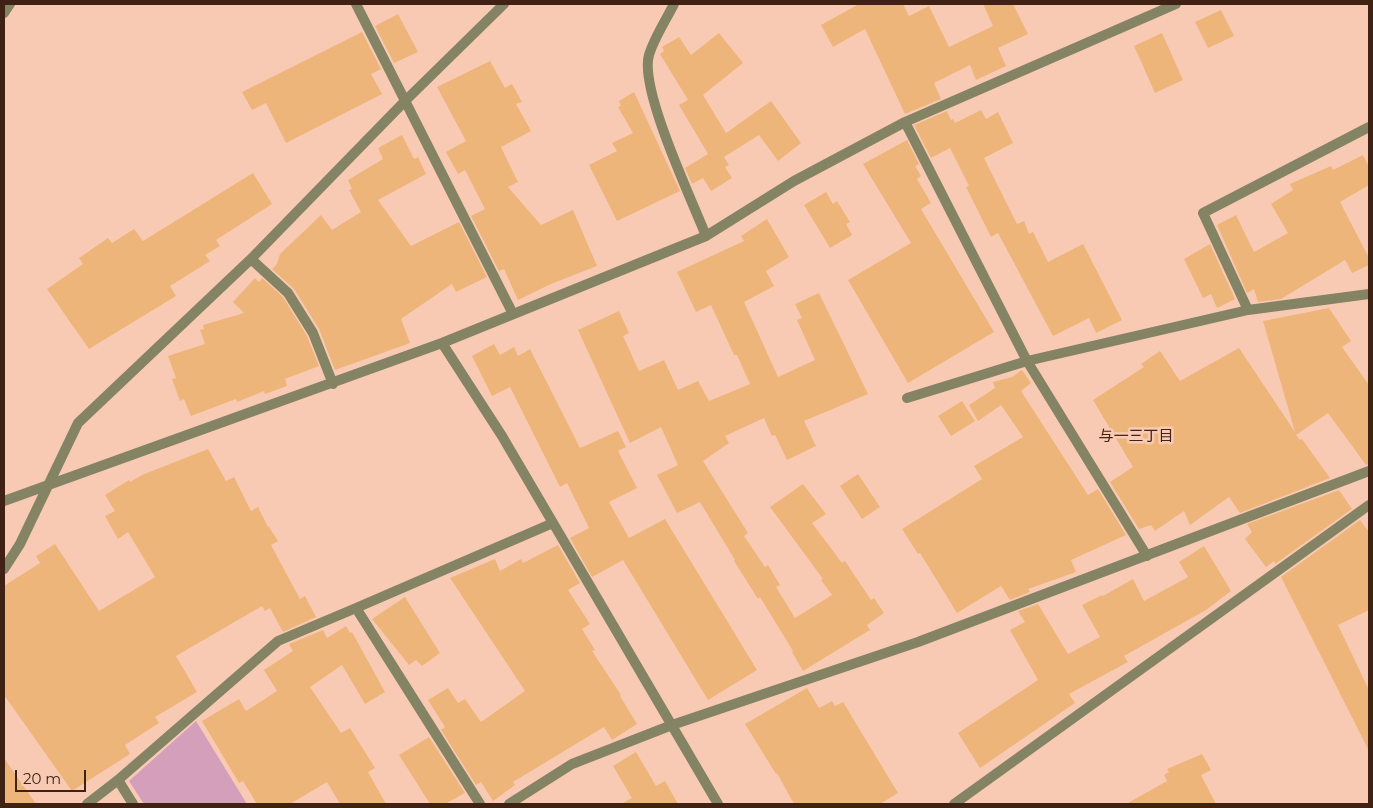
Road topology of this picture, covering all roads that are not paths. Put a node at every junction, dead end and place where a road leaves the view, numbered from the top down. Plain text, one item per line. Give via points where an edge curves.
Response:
1 (10, 4) edge
2 (356, 4) edge
3 (504, 4) edge
4 (674, 4) edge
5 (1176, 4) edge
6 (4, 13) edge
7 (405, 101) junction
8 (904, 122) junction
9 (1369, 127) edge
10 (706, 236) junction
11 (251, 259) junction
12 (1369, 294) edge
13 (1248, 310) junction
14 (513, 314) junction
15 (442, 344) junction
16 (1027, 361) junction
17 (333, 384) junction
18 (906, 398) dead end
19 (1369, 471) edge
20 (49, 486) junction
21 (4, 501) edge
22 (1369, 505) edge
23 (553, 523) junction
24 (1147, 556) junction
25 (4, 569) edge
26 (356, 608) junction
27 (672, 725) junction
28 (118, 780) junction
29 (87, 804) edge
30 (133, 804) edge
31 (480, 804) edge
32 (509, 804) edge
33 (718, 804) edge
34 (954, 804) edge

1 - 6 street
2 - 7 street
3 - 7 street
4 - 10 street via 648,56 648,83
5 - 8 street
7 - 11 street
7 - 14 street
8 - 10 street via 794,182
8 - 16 street
9 - 13 street via 1203,213
10 - 14 street
11 - 17 street via 288,293 313,333
11 - 20 street via 78,423
12 - 13 street
13 - 16 street
14 - 15 street
15 - 17 street
15 - 23 street via 502,436
16 - 18 street
16 - 24 street
17 - 20 street
19 - 24 street
20 - 21 street
20 - 25 street
22 - 34 street
23 - 26 street
23 - 27 street
24 - 27 street via 918,642
26 - 28 street via 278,641
26 - 31 street
27 - 32 street via 572,764
27 - 33 street
28 - 29 street
28 - 30 street

